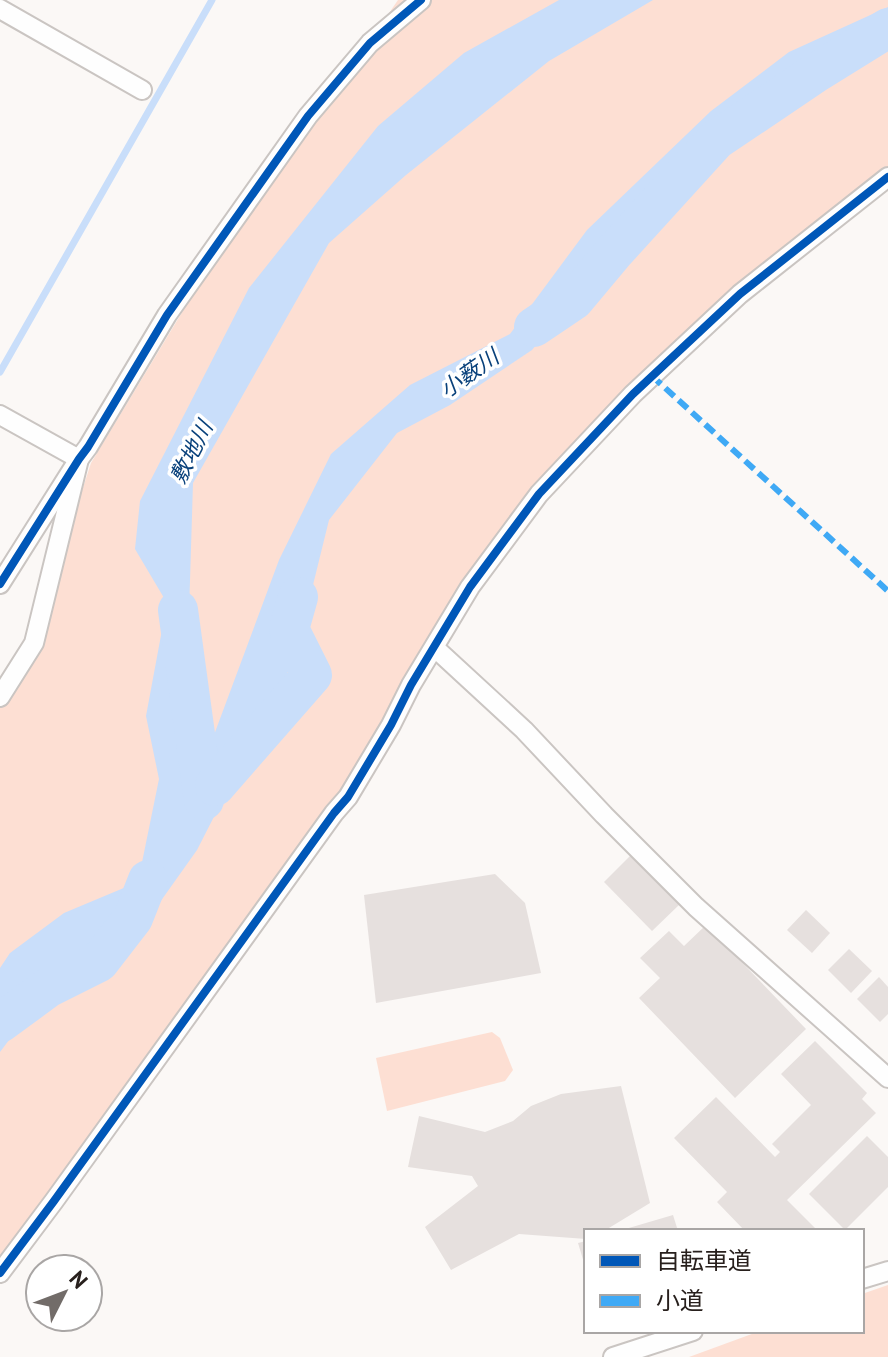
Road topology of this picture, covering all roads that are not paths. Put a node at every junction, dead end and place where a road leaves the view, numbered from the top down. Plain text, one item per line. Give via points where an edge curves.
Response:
1 (421, 0) edge
2 (0, 9) edge
3 (142, 90) dead end
4 (888, 177) edge
5 (0, 415) edge
6 (79, 459) junction
7 (0, 584) edge
8 (435, 648) junction
9 (0, 697) edge
10 (888, 1078) edge
11 (888, 1271) edge
12 (0, 1273) edge
13 (864, 1278) edge
14 (687, 1333) edge
15 (613, 1357) edge

1 - 6 street via 370,43 308,116 167,315
2 - 3 street
4 - 8 street via 740,294 633,394 539,494 470,587
5 - 6 street
6 - 7 street
6 - 9 street via 34,643
8 - 10 street via 524,730 696,907
8 - 12 street via 348,797
11 - 13 street
14 - 15 street

